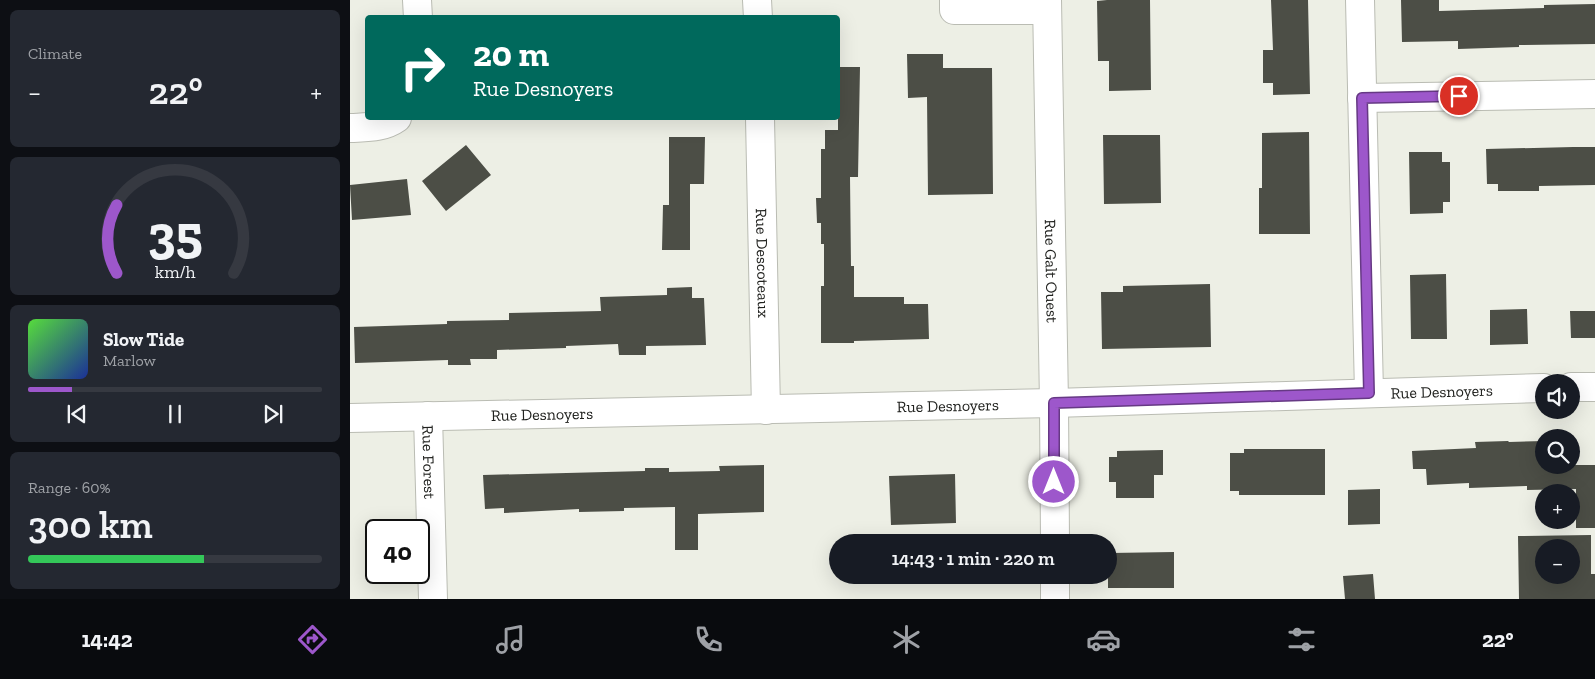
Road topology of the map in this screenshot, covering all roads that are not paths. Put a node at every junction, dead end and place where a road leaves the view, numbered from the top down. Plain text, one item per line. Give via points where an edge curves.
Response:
1 (418, 0) edge
2 (757, 0) edge
3 (954, 0) edge
4 (1360, 0) edge
5 (980, 5) edge
6 (1047, 5) edge
7 (418, 15) edge
8 (758, 15) edge
9 (1595, 94) edge
10 (1362, 98) junction
11 (394, 120) edge
12 (760, 120) edge
13 (350, 128) edge
14 (1595, 386) edge
15 (1580, 387) edge
16 (1535, 388) edge
17 (1369, 393) junction
18 (1054, 403) junction
19 (766, 410) junction
20 (428, 416) junction
21 (350, 418) edge
22 (1055, 534) edge
23 (1055, 584) edge
24 (433, 599) edge
25 (1055, 599) edge

1 - 7 street
2 - 8 street
3 - 5 street via 954,10
4 - 10 street
5 - 6 street
6 - 18 street, Rue Galt Ouest
9 - 10 street
10 - 17 street
11 - 13 street via 374,127
12 - 19 street, Rue Descoteaux
14 - 15 street
16 - 17 street, Rue Desnoyers
17 - 18 street, Rue Desnoyers
18 - 19 street, Rue Desnoyers
18 - 22 street, Rue Galt Ouest
19 - 20 street, Rue Desnoyers
20 - 21 street, Rue Desnoyers
20 - 24 street, Rue Forest
23 - 25 street

